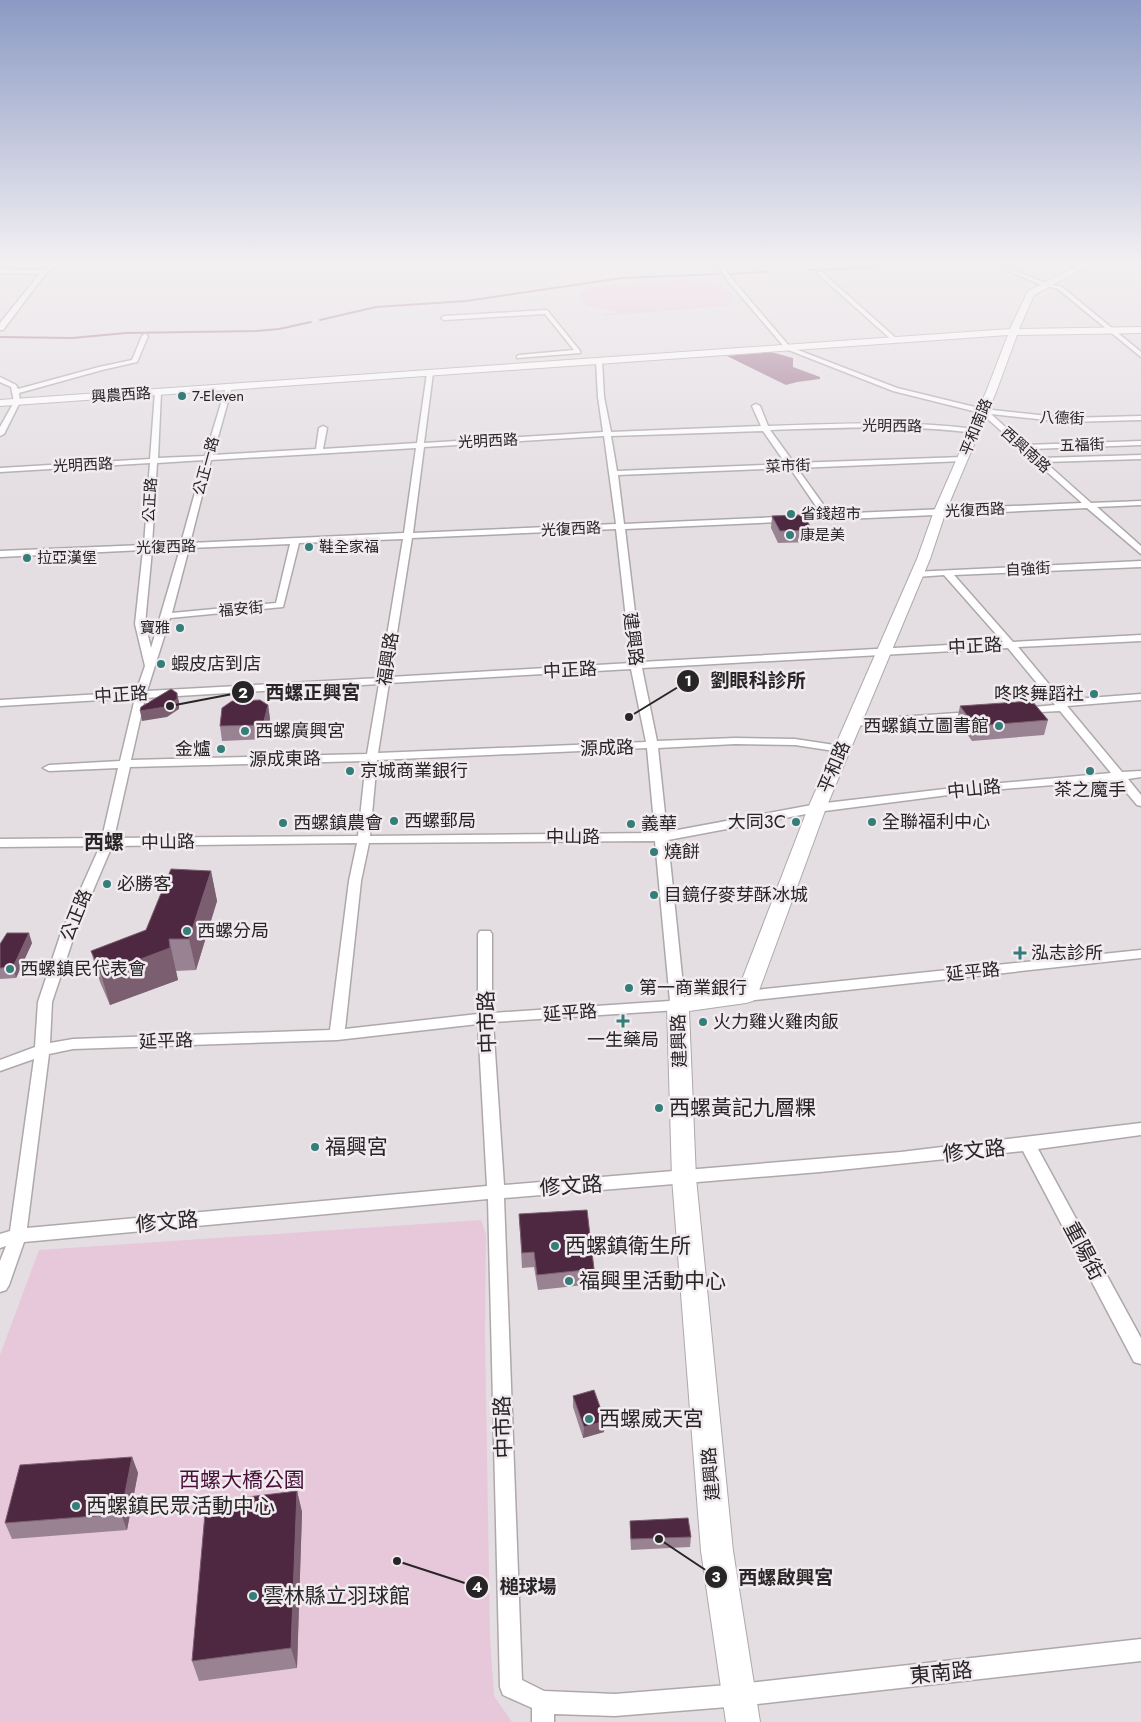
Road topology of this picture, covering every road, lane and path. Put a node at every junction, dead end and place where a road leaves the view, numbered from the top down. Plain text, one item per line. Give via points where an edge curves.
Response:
1 (142, 342) edge
2 (570, 342) edge
3 (783, 342) edge
4 (875, 342) edge
5 (1009, 342) edge
6 (1126, 342) edge
7 (788, 348) junction
8 (1141, 355) edge
9 (520, 359) dead end
10 (599, 361) junction
11 (430, 373) junction
12 (0, 379) edge
13 (229, 387) junction
14 (158, 392) junction
15 (16, 397) junction
16 (0, 403) edge
17 (756, 406) dead end
18 (983, 411) junction
19 (1141, 418) edge
20 (323, 428) dead end
21 (765, 428) junction
22 (975, 431) junction
23 (0, 434) edge
24 (608, 434) junction
25 (1141, 443) edge
26 (420, 445) junction
27 (1024, 448) junction
28 (319, 451) junction
29 (1141, 457) edge
30 (208, 458) junction
31 (963, 459) junction
32 (153, 460) junction
33 (1037, 460) junction
34 (792, 465) junction
35 (0, 470) edge
36 (614, 473) junction
37 (1141, 503) edge
38 (1088, 505) junction
39 (940, 512) junction
40 (828, 517) junction
41 (620, 526) junction
42 (408, 536) junction
43 (295, 542) junction
44 (185, 546) junction
45 (148, 548) junction
46 (1141, 551) edge
47 (0, 554) edge
48 (1141, 564) edge
49 (916, 574) junction
50 (948, 574) junction
51 (166, 616) junction
52 (1141, 638) edge
53 (1010, 644) junction
54 (885, 651) junction
55 (150, 666) junction
56 (636, 666) junction
57 (385, 680) junction
58 (141, 694) junction
59 (1141, 697) edge
60 (0, 703) edge
61 (1061, 705) junction
62 (1016, 712) edge
63 (987, 714) edge
64 (853, 723) junction
65 (652, 746) junction
66 (841, 749) junction
67 (372, 757) junction
68 (125, 764) junction
69 (49, 768) dead end
70 (1141, 774) edge
71 (1120, 776) junction
72 (1141, 802) edge
73 (817, 808) junction
74 (662, 837) junction
75 (364, 838) junction
76 (0, 843) edge
77 (107, 843) junction
78 (484, 934) dead end
79 (1141, 954) edge
80 (746, 996) junction
81 (678, 1005) junction
82 (485, 1018) junction
83 (337, 1035) junction
84 (42, 1050) junction
85 (0, 1066) edge
86 (1140, 1130) edge
87 (1028, 1145) junction
88 (684, 1178) junction
89 (496, 1192) junction
90 (18, 1236) junction
91 (0, 1241) edge
92 (0, 1285) edge
93 (1141, 1356) edge
94 (1141, 1650) edge
95 (742, 1709) edge
96 (543, 1712) edge

1 - 15 street via 135,361 75,375
2 - 9 street via 573,347 515,351
3 - 7 street, 西興南路
4 - 7 main road, 興農西路
5 - 18 main road, 平和南路
6 - 8 street
7 - 10 main road, 興農西路
7 - 18 street, 西興南路 via 895,390
10 - 11 main road, 興農西路
10 - 24 street, 建興路 via 600,398
11 - 13 main road, 興農西路
11 - 26 street, 福興路
12 - 15 street via 14,386
13 - 14 main road, 興農西路
13 - 30 street, 公正一路
14 - 15 main road, 興農西路
14 - 32 street, 公正路
15 - 16 main road, 興農西路
15 - 23 street
17 - 21 street
18 - 19 street, 八德街 via 1066,420
18 - 22 main road, 平和南路
18 - 27 street, 西興南路
20 - 28 street
21 - 22 street, 光明西路 via 886,424
21 - 24 street, 光明西路
21 - 34 street
22 - 31 main road, 平和南路
24 - 26 street, 光明西路
24 - 36 street, 建興路
25 - 27 street, 五福街
26 - 28 street, 光明西路
26 - 42 street, 福興路
27 - 33 street, 西興南路
28 - 30 street, 光明西路
29 - 33 street
30 - 32 street, 光明西路
30 - 44 street, 公正一路
31 - 34 street, 菜市街
31 - 39 main road, 平和南路
32 - 35 street, 光明西路
32 - 45 street, 公正路
33 - 38 street, 西興南路
34 - 36 street, 菜市街
34 - 40 street
36 - 41 street, 建興路
37 - 38 street, 光復西路
38 - 39 street, 光復西路
38 - 46 street, 西興南路
39 - 40 street, 光復西路
39 - 49 main road, 平和路
40 - 41 street, 光復西路
41 - 42 street, 光復西路
41 - 56 street, 建興路
42 - 43 street, 光復西路
42 - 57 street, 福興路
43 - 44 street, 光復西路
43 - 51 street, 福安街 via 280,605
44 - 45 street, 光復西路
44 - 51 street, 公正路
45 - 47 street, 光復西路
45 - 55 street, 公正路 via 140,624
48 - 50 street, 自強街
49 - 50 street, 自強街
49 - 54 main road, 平和路
50 - 53 street
51 - 55 street, 公正路
52 - 53 street, 中正路
53 - 54 street, 中正路
53 - 61 street
54 - 56 street, 中正路
54 - 64 main road, 平和路
55 - 58 street, 公正路
56 - 57 street, 中正路
56 - 65 street, 建興路
57 - 58 street, 中正路
57 - 67 street, 福興路
58 - 60 street, 中正路
58 - 68 street, 公正路
59 - 61 street
61 - 62 street
61 - 71 street
63 - 64 street
64 - 66 main road, 平和路
65 - 66 street, 源成路 via 735,741 795,742
65 - 67 street, 源成路
65 - 74 street, 建興路
66 - 73 main road, 平和路
67 - 68 street, 源成東路
67 - 75 street, 福興路
68 - 69 street, 源成東路
68 - 77 street, 公正路
70 - 71 street, 中山路
71 - 72 street
71 - 73 street, 中山路 via 979,788
73 - 74 street, 中山路
73 - 80 main road, 平和路
74 - 75 street, 中山路
74 - 81 street, 建興路
75 - 77 street, 中山路
75 - 83 street, 福興路 via 354,881
76 - 77 street, 中山路
77 - 84 street, 公正路 via 68,934 45,1002
78 - 82 street, 中市路
79 - 80 street, 延平路
80 - 81 main road, 延平路
81 - 82 street, 延平路
81 - 88 main road, 建興路
82 - 83 street, 延平路
82 - 89 street, 中市路
83 - 84 street, 延平路 via 72,1044
84 - 85 street, 延平路
84 - 90 street, 公正路
86 - 87 street, 修文路
87 - 88 street, 修文路
87 - 93 street, 重陽街
88 - 89 street, 修文路
88 - 95 main road, 建興路 via 717,1551
89 - 90 street, 修文路
89 - 96 street, 中市路 via 511,1687
90 - 91 street, 修文路
90 - 92 street, 公正路
94 - 95 street, 東南路
95 - 96 street, 中市路 via 616,1705

